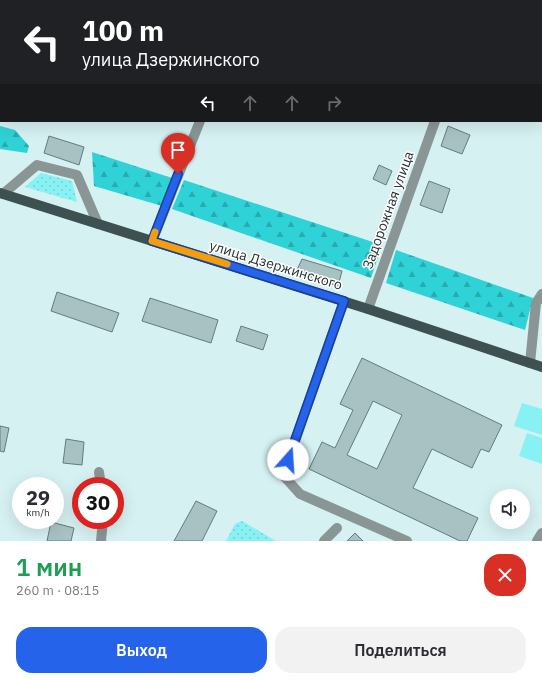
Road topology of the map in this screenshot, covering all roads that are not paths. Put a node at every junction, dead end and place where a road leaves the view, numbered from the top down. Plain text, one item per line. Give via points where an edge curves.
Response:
1 (200, 122) edge
2 (435, 122) edge
3 (2, 193) edge
4 (98, 224) junction
5 (152, 241) junction
6 (542, 294) edge
7 (344, 301) junction
8 (368, 309) junction
9 (530, 363) junction
10 (542, 367) edge
11 (99, 472) dead end
12 (100, 477) edge
13 (337, 528) dead end
14 (103, 529) edge
15 (542, 533) edge
16 (102, 541) edge
17 (324, 541) edge
18 (407, 541) edge
19 (537, 541) edge

1 - 5 street
2 - 8 street, Задорожная улица
3 - 4 main road, улица Дзержинского
3 - 4 street via 37,165 77,175
4 - 5 main road, улица Дзержинского
5 - 7 main road, улица Дзержинского
6 - 9 street via 536,303
7 - 8 main road, улица Дзержинского
7 - 18 street via 283,474 300,494
8 - 9 main road, улица Дзержинского
9 - 10 main road, улица Дзержинского
11 - 12 street
13 - 17 street
14 - 16 street
15 - 19 street

